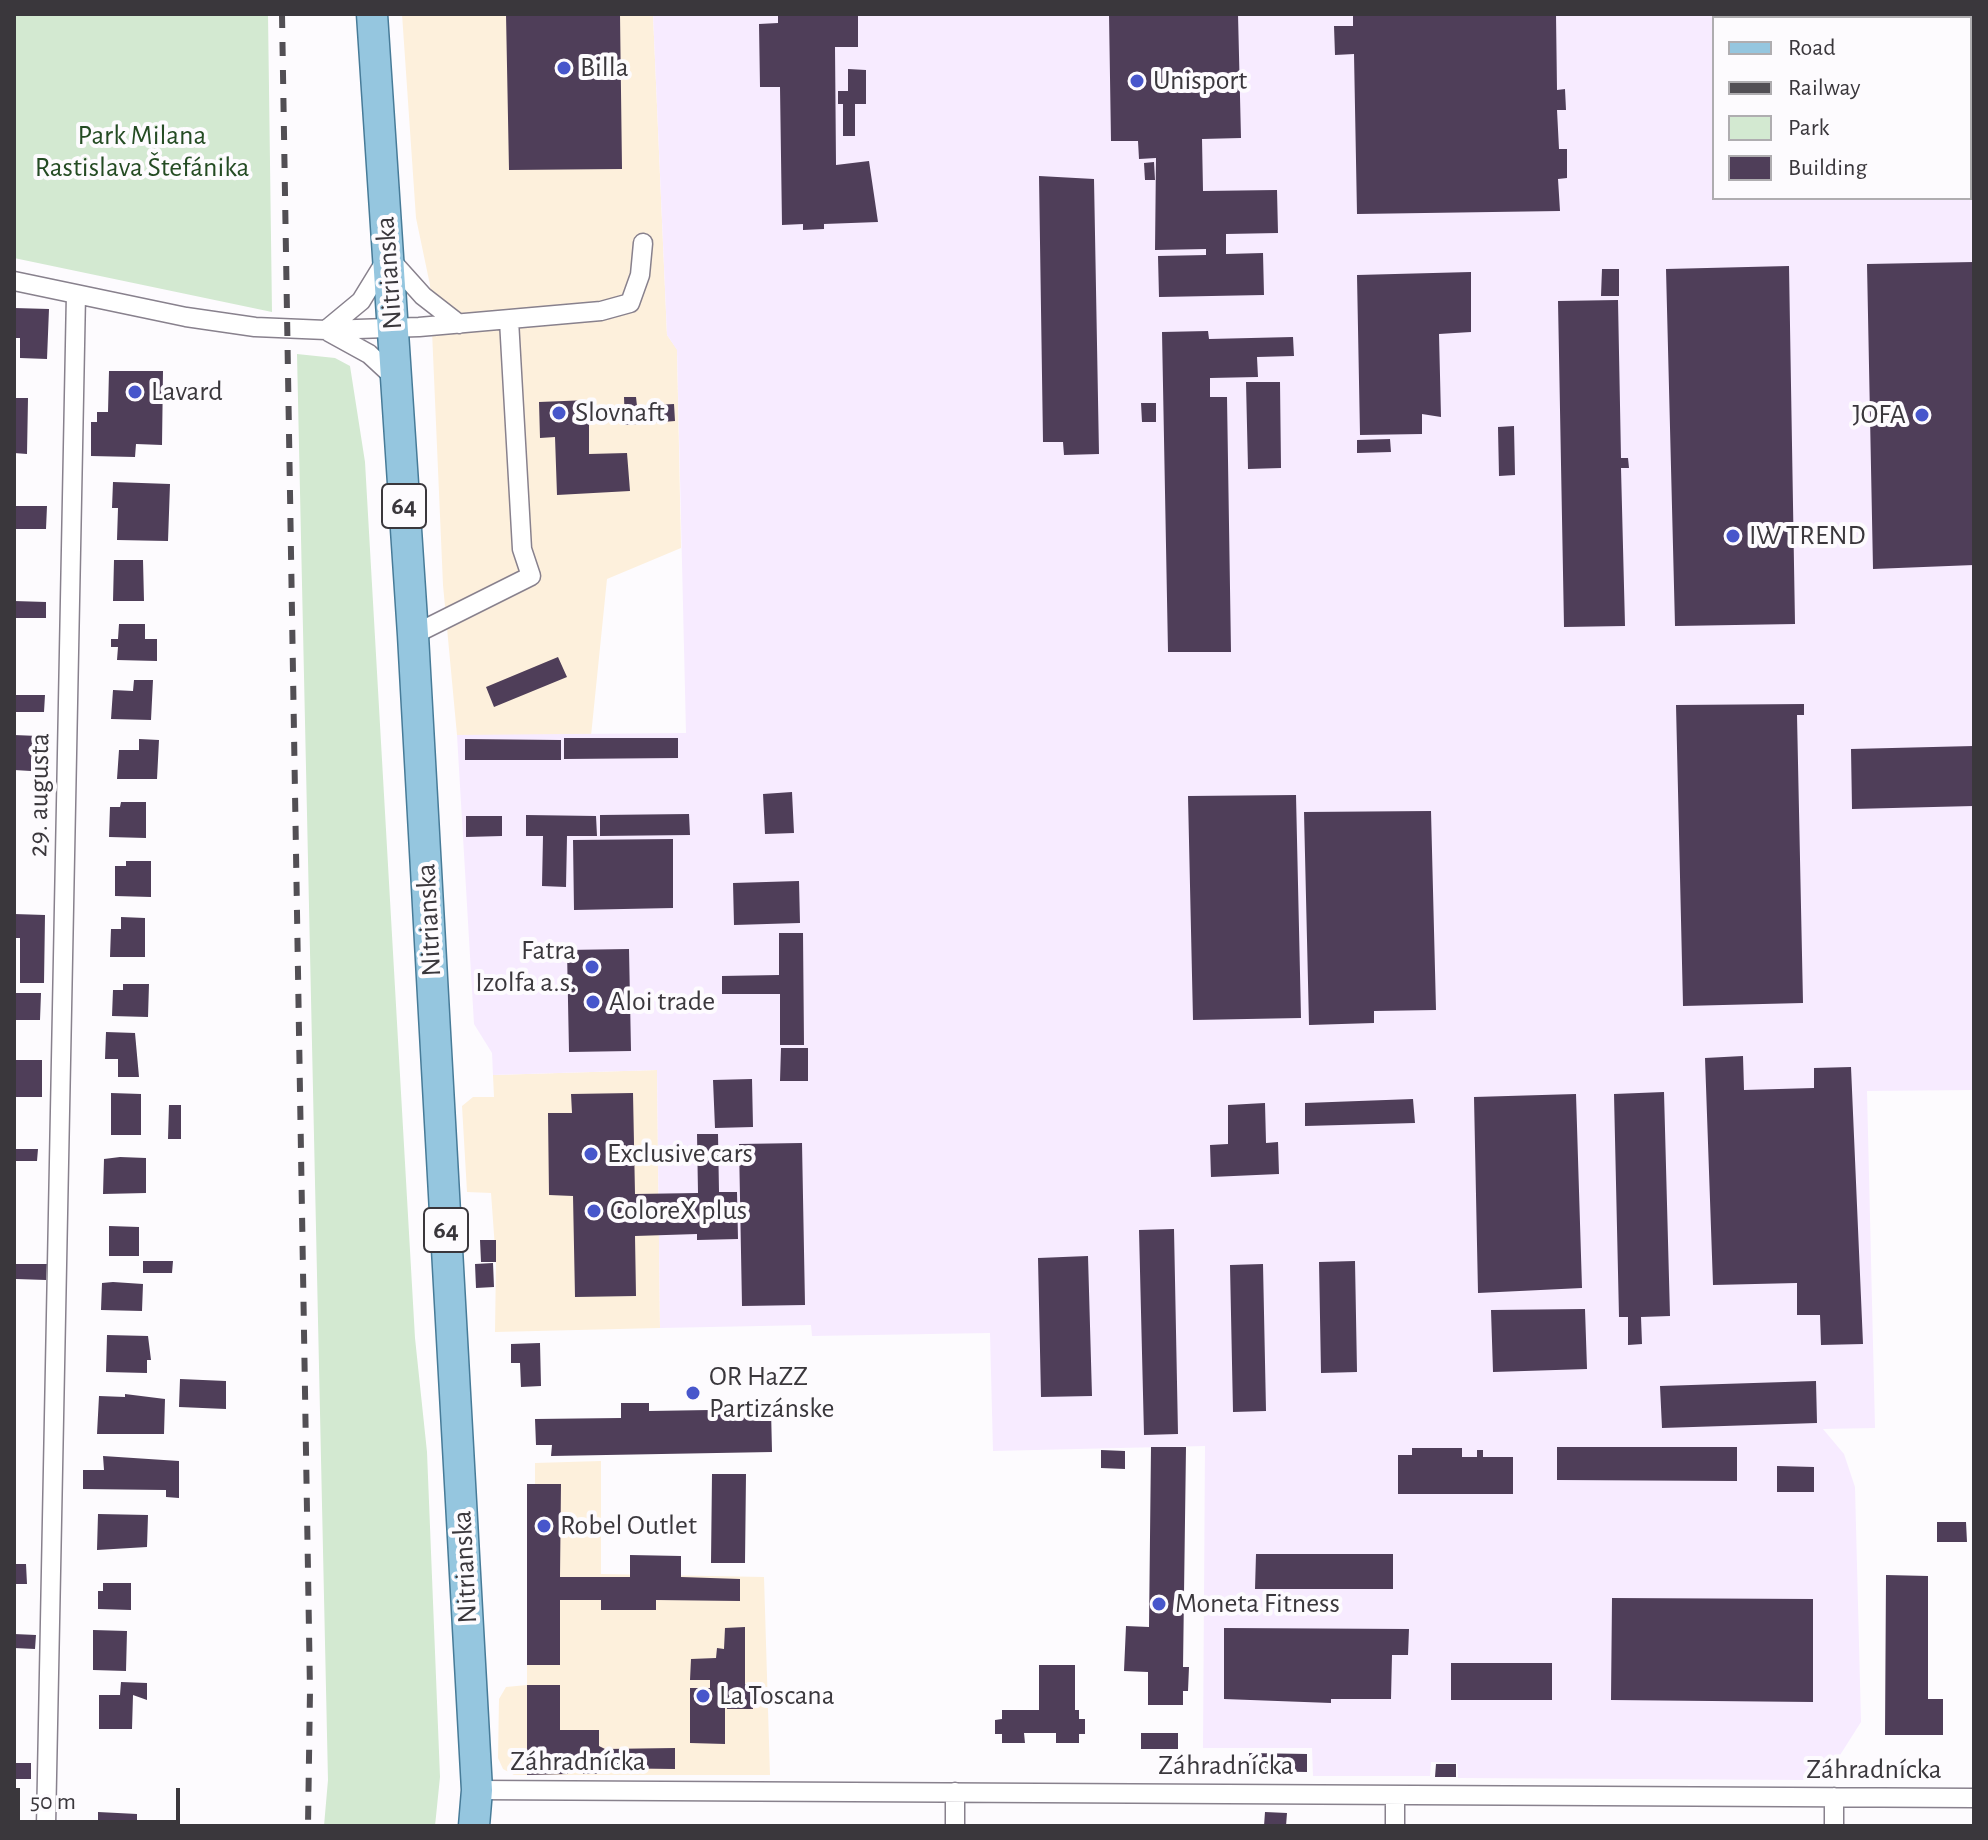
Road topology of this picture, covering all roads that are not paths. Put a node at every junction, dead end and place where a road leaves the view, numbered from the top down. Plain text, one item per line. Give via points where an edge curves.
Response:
1 (372, 14) edge
2 (643, 243) dead end
3 (388, 257) junction
4 (14, 281) edge
5 (76, 294) junction
6 (509, 320) junction
7 (459, 324) junction
8 (393, 329) junction
9 (326, 330) junction
10 (395, 378) junction
11 (413, 635) junction
12 (477, 1790) junction
13 (955, 1792) junction
14 (1395, 1795) junction
15 (1834, 1797) junction
16 (1974, 1798) edge
17 (46, 1826) edge
18 (474, 1826) edge
19 (955, 1826) edge
20 (1395, 1826) edge
21 (1834, 1826) edge

1 - 3 main road, Nitrianska / 64
2 - 6 street via 630,303
3 - 7 street via 423,296
3 - 8 main road, Nitrianska / 64
3 - 9 street via 361,301
4 - 5 street
5 - 9 street via 186,317
5 - 17 street, 29. augusta
6 - 7 street
6 - 11 street via 522,549 531,576
7 - 8 street
8 - 9 street
8 - 10 main road, Nitrianska / 64
9 - 10 street via 369,354
10 - 11 main road, Nitrianska / 64
11 - 12 main road, Nitrianska / 64
12 - 13 street, Záhradnícka
12 - 18 main road, Nitrianska / 64
13 - 14 street, Záhradnícka
13 - 19 street
14 - 15 street, Záhradnícka
14 - 20 street
15 - 16 street, Záhradnícka
15 - 21 street

